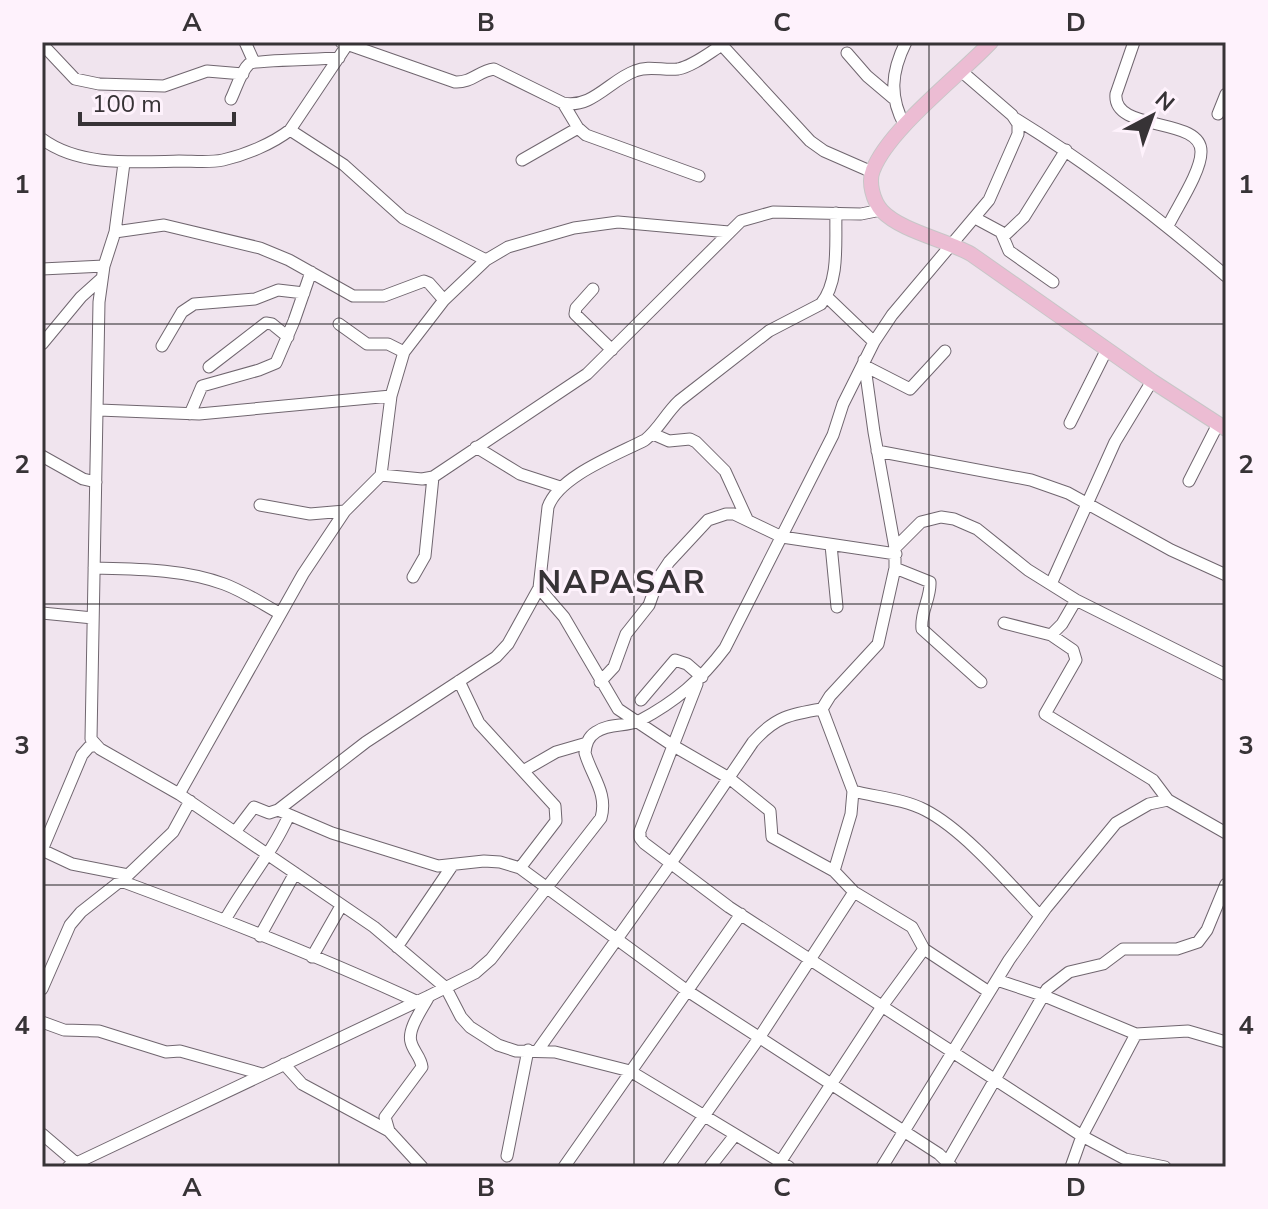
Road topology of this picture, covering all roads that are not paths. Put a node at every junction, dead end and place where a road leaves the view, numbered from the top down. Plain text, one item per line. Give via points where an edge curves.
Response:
1 (245, 42) edge
2 (906, 42) edge
3 (991, 42) edge
4 (1134, 42) edge
5 (42, 44) edge
6 (344, 44) edge
7 (721, 44) edge
8 (847, 53) dead end
9 (339, 58) junction
10 (254, 62) junction
11 (961, 71) junction
12 (243, 74) junction
13 (1226, 94) edge
14 (893, 98) junction
15 (231, 99) dead end
16 (563, 103) junction
17 (1218, 114) dead end
18 (1016, 119) junction
19 (905, 126) junction
20 (578, 128) junction
21 (290, 130) junction
22 (42, 139) edge
23 (1066, 150) junction
24 (522, 160) dead end
25 (124, 163) junction
26 (872, 172) junction
27 (699, 176) dead end
28 (881, 210) junction
29 (836, 213) junction
30 (975, 218) junction
31 (1168, 226) junction
32 (115, 232) junction
33 (729, 232) junction
34 (1004, 236) junction
35 (951, 243) junction
36 (486, 260) junction
37 (104, 266) junction
38 (42, 269) edge
39 (311, 272) junction
40 (1226, 276) edge
41 (101, 279) junction
42 (1053, 282) dead end
43 (593, 289) dead end
44 (304, 293) junction
45 (827, 297) junction
46 (444, 300) junction
47 (339, 324) dead end
48 (288, 337) junction
49 (874, 342) junction
50 (42, 344) edge
51 (162, 346) dead end
52 (1107, 349) junction
53 (612, 350) junction
54 (945, 351) dead end
55 (404, 352) junction
56 (864, 363) junction
57 (209, 367) dead end
58 (1152, 381) junction
59 (391, 396) junction
60 (99, 410) junction
61 (190, 414) junction
62 (1070, 423) dead end
63 (1222, 426) edge
64 (653, 434) junction
65 (476, 447) junction
66 (877, 451) junction
67 (42, 456) edge
68 (381, 475) junction
69 (433, 477) junction
70 (1189, 481) dead end
71 (96, 482) junction
72 (560, 487) junction
73 (1088, 504) junction
74 (260, 505) dead end
75 (345, 511) junction
76 (747, 519) junction
77 (782, 537) junction
78 (831, 545) junction
79 (896, 551) junction
80 (94, 568) junction
81 (895, 568) junction
82 (1226, 575) edge
83 (413, 577) dead end
84 (1051, 584) junction
85 (539, 588) junction
86 (1076, 600) junction
87 (837, 607) dead end
88 (42, 613) edge
89 (279, 613) junction
90 (93, 618) junction
91 (1004, 623) dead end
92 (1051, 635) junction
93 (1226, 675) edge
94 (700, 679) junction
95 (459, 681) junction
96 (600, 682) junction
97 (981, 682) dead end
98 (641, 700) dead end
99 (822, 709) junction
100 (636, 722) junction
101 (587, 743) junction
102 (95, 745) junction
103 (672, 745) junction
104 (523, 771) junction
105 (729, 778) junction
106 (853, 791) junction
107 (179, 794) junction
108 (1168, 800) junction
109 (190, 801) junction
110 (283, 812) junction
111 (235, 832) junction
112 (1226, 833) edge
113 (267, 854) junction
114 (671, 863) junction
115 (452, 866) junction
116 (520, 868) junction
117 (834, 871) junction
118 (295, 873) junction
119 (124, 878) junction
120 (1226, 884) edge
121 (547, 890) junction
122 (854, 892) junction
123 (341, 906) junction
124 (741, 914) junction
125 (1040, 916) junction
126 (225, 920) junction
127 (260, 936) junction
128 (617, 940) junction
129 (397, 947) junction
130 (924, 949) junction
131 (312, 957) junction
132 (811, 960) junction
133 (997, 980) junction
134 (446, 988) junction
135 (42, 989) edge
136 (686, 990) junction
137 (989, 992) junction
138 (1042, 995) junction
139 (424, 999) junction
140 (883, 1005) junction
141 (42, 1022) edge
142 (1136, 1034) junction
143 (759, 1038) junction
144 (1226, 1042) edge
145 (533, 1050) junction
146 (953, 1051) junction
147 (284, 1064) junction
148 (630, 1071) junction
149 (262, 1074) junction
150 (996, 1079) junction
151 (830, 1085) junction
152 (704, 1116) junction
153 (389, 1131) junction
154 (904, 1133) junction
155 (42, 1134) edge
156 (735, 1135) junction
157 (1082, 1136) junction
158 (507, 1156) dead end
159 (950, 1164) edge
160 (72, 1165) edge
161 (414, 1165) edge
162 (782, 1165) edge
163 (888, 1166) edge
164 (564, 1167) edge
165 (668, 1167) edge
166 (710, 1167) edge
167 (1071, 1167) edge
168 (1165, 1167) edge

1 - 10 street
2 - 14 street
3 - 11 main road
4 - 31 street via 1116,94 1121,110 1194,136 1201,144 1196,169
5 - 12 street via 75,79 99,84 164,86 207,71
6 - 9 street
6 - 16 street via 455,82 494,69
7 - 16 street via 682,68 635,71 584,102
7 - 26 street via 810,141
8 - 14 street
9 - 10 street
9 - 21 street
10 - 12 street
11 - 18 street
11 - 19 main road
12 - 15 street
13 - 17 street
14 - 19 street
16 - 20 street
18 - 23 street
18 - 30 street via 1018,134 989,200
19 - 26 main road
20 - 24 street
20 - 27 street via 597,141
21 - 25 street via 220,160
21 - 36 street via 344,165 403,218
22 - 25 street via 60,151
23 - 31 street
23 - 34 street via 1024,217
25 - 32 street
26 - 28 main road
28 - 29 street
28 - 35 main road
29 - 33 street via 773,212 748,218
29 - 45 street
30 - 34 street
30 - 35 street
31 - 40 street
32 - 37 street
32 - 39 street via 176,227 274,252
33 - 36 street via 592,225 508,247
33 - 53 street
34 - 42 street via 1009,251
35 - 49 street
35 - 52 main road
36 - 46 street
37 - 38 street
37 - 41 street
39 - 44 street
39 - 46 street via 353,296 384,296 424,281
41 - 50 street
41 - 60 street
43 - 53 street via 575,314
44 - 48 street
44 - 51 street via 278,290 255,299 194,304 182,312
45 - 49 street
45 - 64 street via 769,331 679,401
46 - 55 street
47 - 55 street via 367,344 388,344
48 - 57 street via 266,323
48 - 61 street via 273,365 202,386
49 - 56 street
52 - 58 main road
52 - 62 street
53 - 65 street via 570,387
54 - 56 street via 910,389
55 - 59 street
56 - 66 street
56 - 77 street
58 - 63 main road
58 - 73 street via 1115,442
59 - 61 street
59 - 68 street
60 - 61 street
60 - 71 street
63 - 70 street
64 - 72 street
64 - 76 street via 696,442 725,471
65 - 69 street
65 - 72 street via 520,474
66 - 73 street via 1031,480
66 - 79 street
67 - 71 street
68 - 69 street
68 - 75 street
69 - 83 street via 427,545
71 - 80 street
72 - 85 street via 548,507
73 - 82 street
73 - 84 street
74 - 75 street via 310,514
75 - 89 street
76 - 77 street
76 - 96 street via 715,516 686,544 659,577 649,605
77 - 78 street
77 - 94 street via 725,648
78 - 79 street
78 - 87 street
79 - 81 street
79 - 84 street via 921,522 954,519 977,529
80 - 89 street via 204,578
80 - 90 street
81 - 97 street via 930,582 922,629
81 - 99 street via 878,644
84 - 86 street
85 - 95 street via 508,644
85 - 96 street via 564,617
86 - 92 street
86 - 93 street
88 - 90 street
89 - 107 street
90 - 102 street via 89,732
91 - 92 street
92 - 108 street via 1073,650 1076,660 1045,714 1153,780
94 - 98 street via 687,664 675,660
94 - 100 street
94 - 103 street
95 - 104 street via 479,723
95 - 110 street via 366,742
96 - 100 street via 613,705
99 - 105 street via 775,721
99 - 106 street
100 - 101 street via 606,727
100 - 103 street
101 - 104 street via 547,755
101 - 121 street via 586,758 604,800 601,818
102 - 107 street
102 - 119 street via 82,755 42,850
103 - 105 street
103 - 114 street via 640,838
104 - 116 street via 557,813
105 - 114 street
105 - 117 street via 770,811 775,840
106 - 117 street
106 - 125 street via 912,805 936,817 978,851
107 - 109 street
108 - 112 street
108 - 125 street via 1149,804 1116,823
109 - 111 street
109 - 119 street via 173,832
110 - 111 street via 254,807
110 - 113 street via 281,835
110 - 115 street via 332,833
111 - 113 street
113 - 118 street
113 - 126 street
114 - 124 street
114 - 128 street
115 - 116 street via 484,861
115 - 129 street
116 - 121 street
117 - 122 street
118 - 123 street
118 - 127 street
119 - 126 street
119 - 135 street via 70,925
120 - 138 street via 1198,942 1177,949 1123,949 1103,964 1069,972
121 - 128 street
121 - 134 street via 491,959
122 - 130 street via 912,927
122 - 132 street
123 - 129 street
123 - 131 street
124 - 132 street
124 - 136 street
125 - 133 street
126 - 127 street
127 - 131 street
128 - 136 street
128 - 145 street
129 - 134 street
130 - 137 street
130 - 140 street
131 - 139 street
132 - 140 street
132 - 143 street
133 - 137 street
133 - 138 street
134 - 139 street
134 - 145 street via 470,1027 507,1050
136 - 143 street
136 - 148 street
137 - 146 street
138 - 142 street
138 - 150 street
139 - 147 street
139 - 153 street via 411,1034 422,1067 387,1112
140 - 146 street
140 - 151 street
141 - 149 street via 64,1030 99,1031
142 - 144 street via 1188,1031
142 - 157 street
143 - 151 street
143 - 152 street
145 - 148 street
145 - 158 street
146 - 150 street
146 - 154 street
147 - 149 street
147 - 153 street via 302,1084
148 - 152 street
148 - 164 street
149 - 160 street
150 - 157 street
150 - 159 street
151 - 154 street
151 - 162 street
152 - 156 street
152 - 165 street
153 - 161 street
154 - 159 street
154 - 163 street
155 - 160 street
156 - 162 street
156 - 166 street
157 - 167 street
157 - 168 street via 1125,1159

